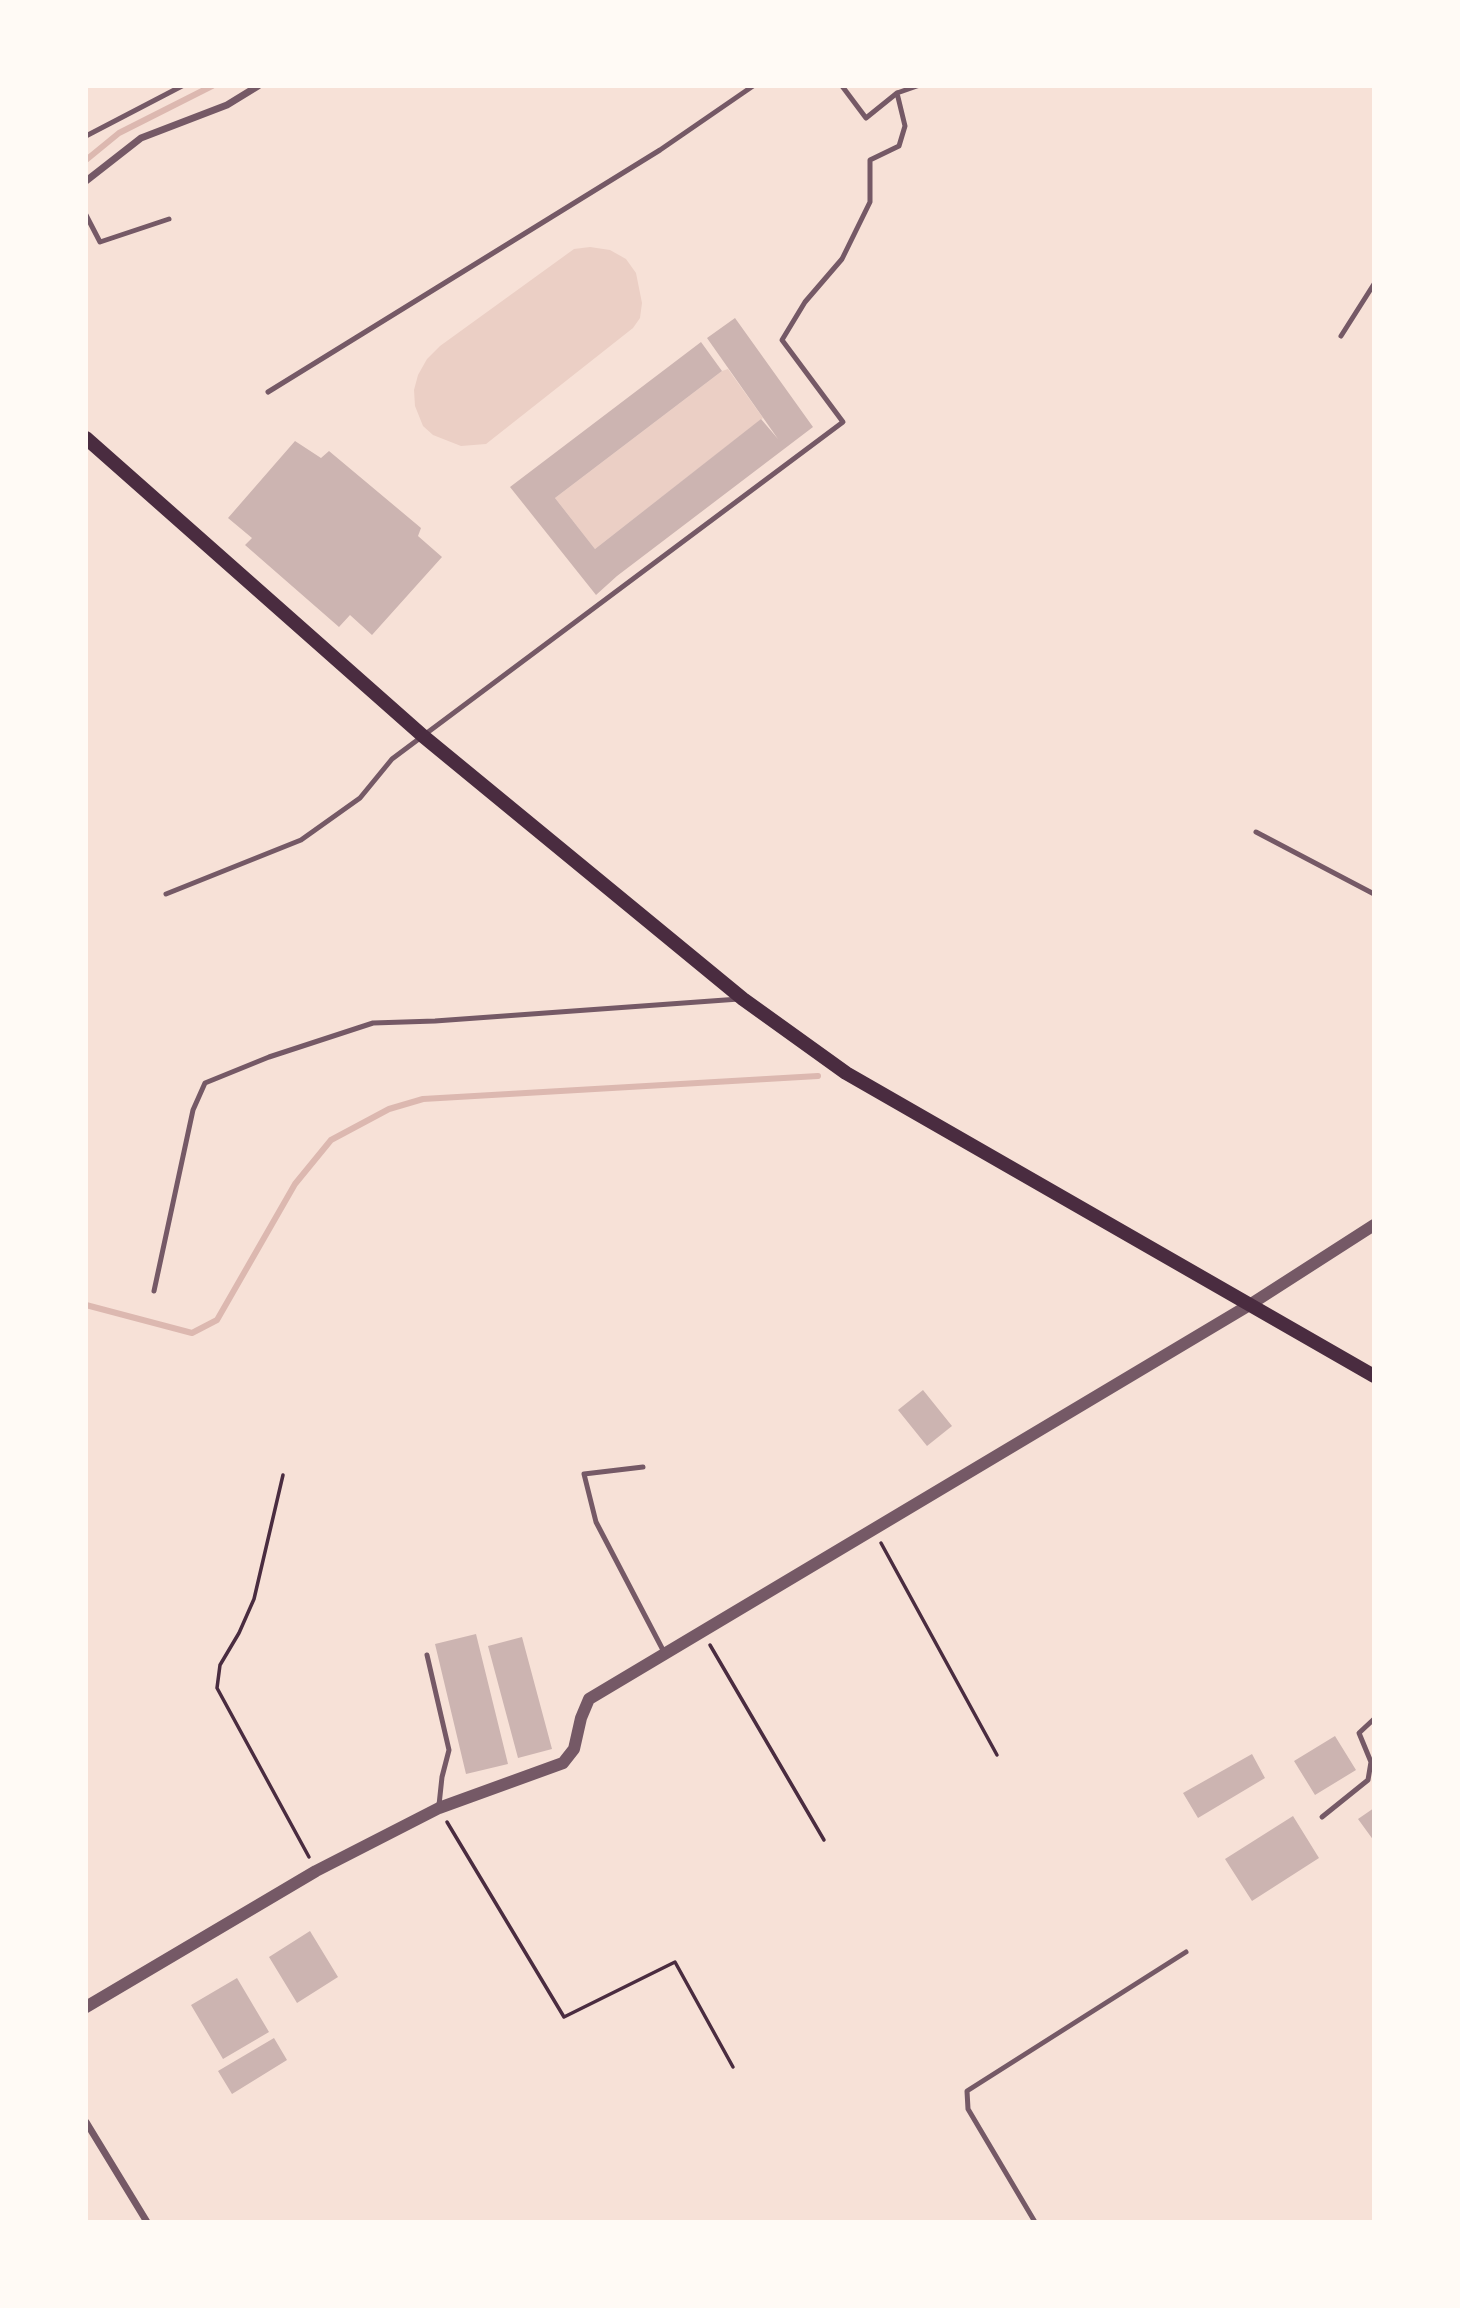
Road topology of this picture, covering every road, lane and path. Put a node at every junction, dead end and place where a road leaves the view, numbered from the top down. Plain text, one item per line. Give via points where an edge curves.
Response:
1 (183, 86) edge
2 (258, 86) edge
3 (753, 86) edge
4 (842, 86) edge
5 (917, 86) edge
6 (897, 93) junction
7 (86, 136) edge
8 (86, 181) edge
9 (86, 215) edge
10 (169, 219) dead end
11 (1374, 284) edge
12 (1341, 336) dead end
13 (268, 393) dead end
14 (86, 438) edge
15 (423, 737) junction
16 (1256, 832) dead end
17 (166, 894) dead end
18 (1374, 894) edge
19 (743, 999) junction
20 (1374, 1225) edge
21 (154, 1291) dead end
22 (1251, 1304) junction
23 (1374, 1376) edge
24 (643, 1467) dead end
25 (283, 1475) dead end
26 (873, 1529) junction
27 (702, 1631) junction
28 (665, 1654) junction
29 (427, 1655) dead end
30 (1374, 1719) edge
31 (997, 1755) dead end
32 (439, 1808) junction
33 (1322, 1816) dead end
34 (824, 1840) dead end
35 (316, 1871) junction
36 (1186, 1952) dead end
37 (86, 2007) edge
38 (733, 2067) dead end
39 (86, 2122) edge
40 (146, 2222) edge
41 (1034, 2222) edge

1 - 7 lane
2 - 8 street via 227,105 141,138
3 - 13 lane via 660,150
4 - 6 lane via 866,118
5 - 6 lane
6 - 15 lane via 905,126 899,146 870,160 870,202 842,259 805,302 782,340 843,422
9 - 10 lane via 100,242
11 - 12 lane
14 - 15 main road
15 - 17 lane via 392,759 360,798 301,840
15 - 19 main road
16 - 18 lane
19 - 21 lane via 373,1023 205,1083 193,1111
19 - 22 main road via 846,1073
20 - 22 street
22 - 23 main road
22 - 26 street
24 - 28 lane via 584,1475 596,1522
25 - 35 path via 254,1599 220,1665 218,1688
26 - 27 street
26 - 31 path
27 - 28 street
27 - 34 path
28 - 32 street via 589,1699 574,1749 563,1763
29 - 32 lane via 449,1749
30 - 33 lane via 1359,1733 1371,1762 1368,1780
32 - 35 street
32 - 38 path via 564,2017 675,1962
35 - 37 street
36 - 41 lane via 967,2091 968,2109
39 - 40 street

